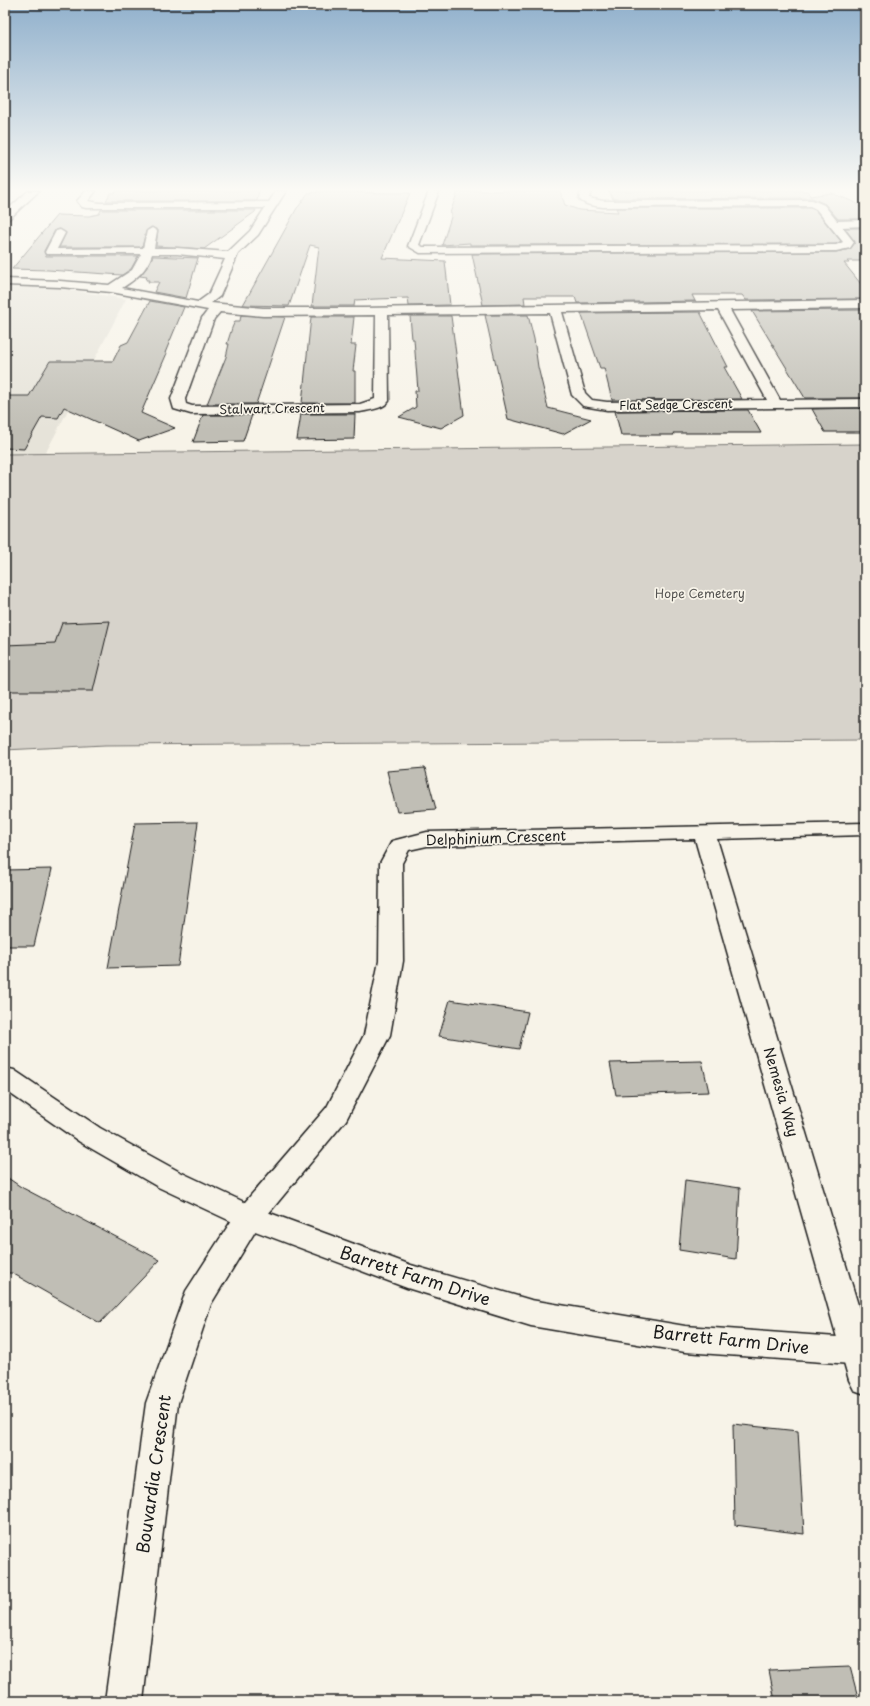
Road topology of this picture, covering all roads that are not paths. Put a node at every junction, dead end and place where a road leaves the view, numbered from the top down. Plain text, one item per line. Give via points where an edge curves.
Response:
1 (137, 271) edge
2 (225, 271) edge
3 (5, 282) edge
4 (110, 289) junction
5 (865, 304) edge
6 (200, 306) junction
7 (722, 306) junction
8 (217, 308) junction
9 (555, 309) junction
10 (382, 312) junction
11 (775, 403) junction
12 (865, 403) edge
13 (865, 829) edge
14 (704, 833) junction
15 (5, 1077) edge
16 (249, 1218) junction
17 (862, 1361) edge
18 (124, 1701) edge

1 - 4 street
2 - 6 street via 214,296
3 - 4 street
4 - 6 street
5 - 7 street
6 - 8 street
7 - 9 street
7 - 11 street
8 - 10 street via 263,312
8 - 10 street, Stalwart Crescent via 208,318 178,398 179,406 192,410 360,408 382,401
9 - 10 street
9 - 11 street, Flat Sedge Crescent via 579,395 588,402 607,406
11 - 12 street, Flat Sedge Crescent
13 - 14 street, Delphinium Crescent
14 - 16 street, Delphinium Crescent via 427,839 400,846 391,863 391,962 377,1035 337,1113
14 - 17 street, Nemesia Way
15 - 16 street, Barrett Farm Drive via 90,1135 168,1179
16 - 17 street, Barrett Farm Drive via 407,1276 531,1313 685,1339
16 - 18 street, Bouvardia Crescent via 197,1300 162,1403

